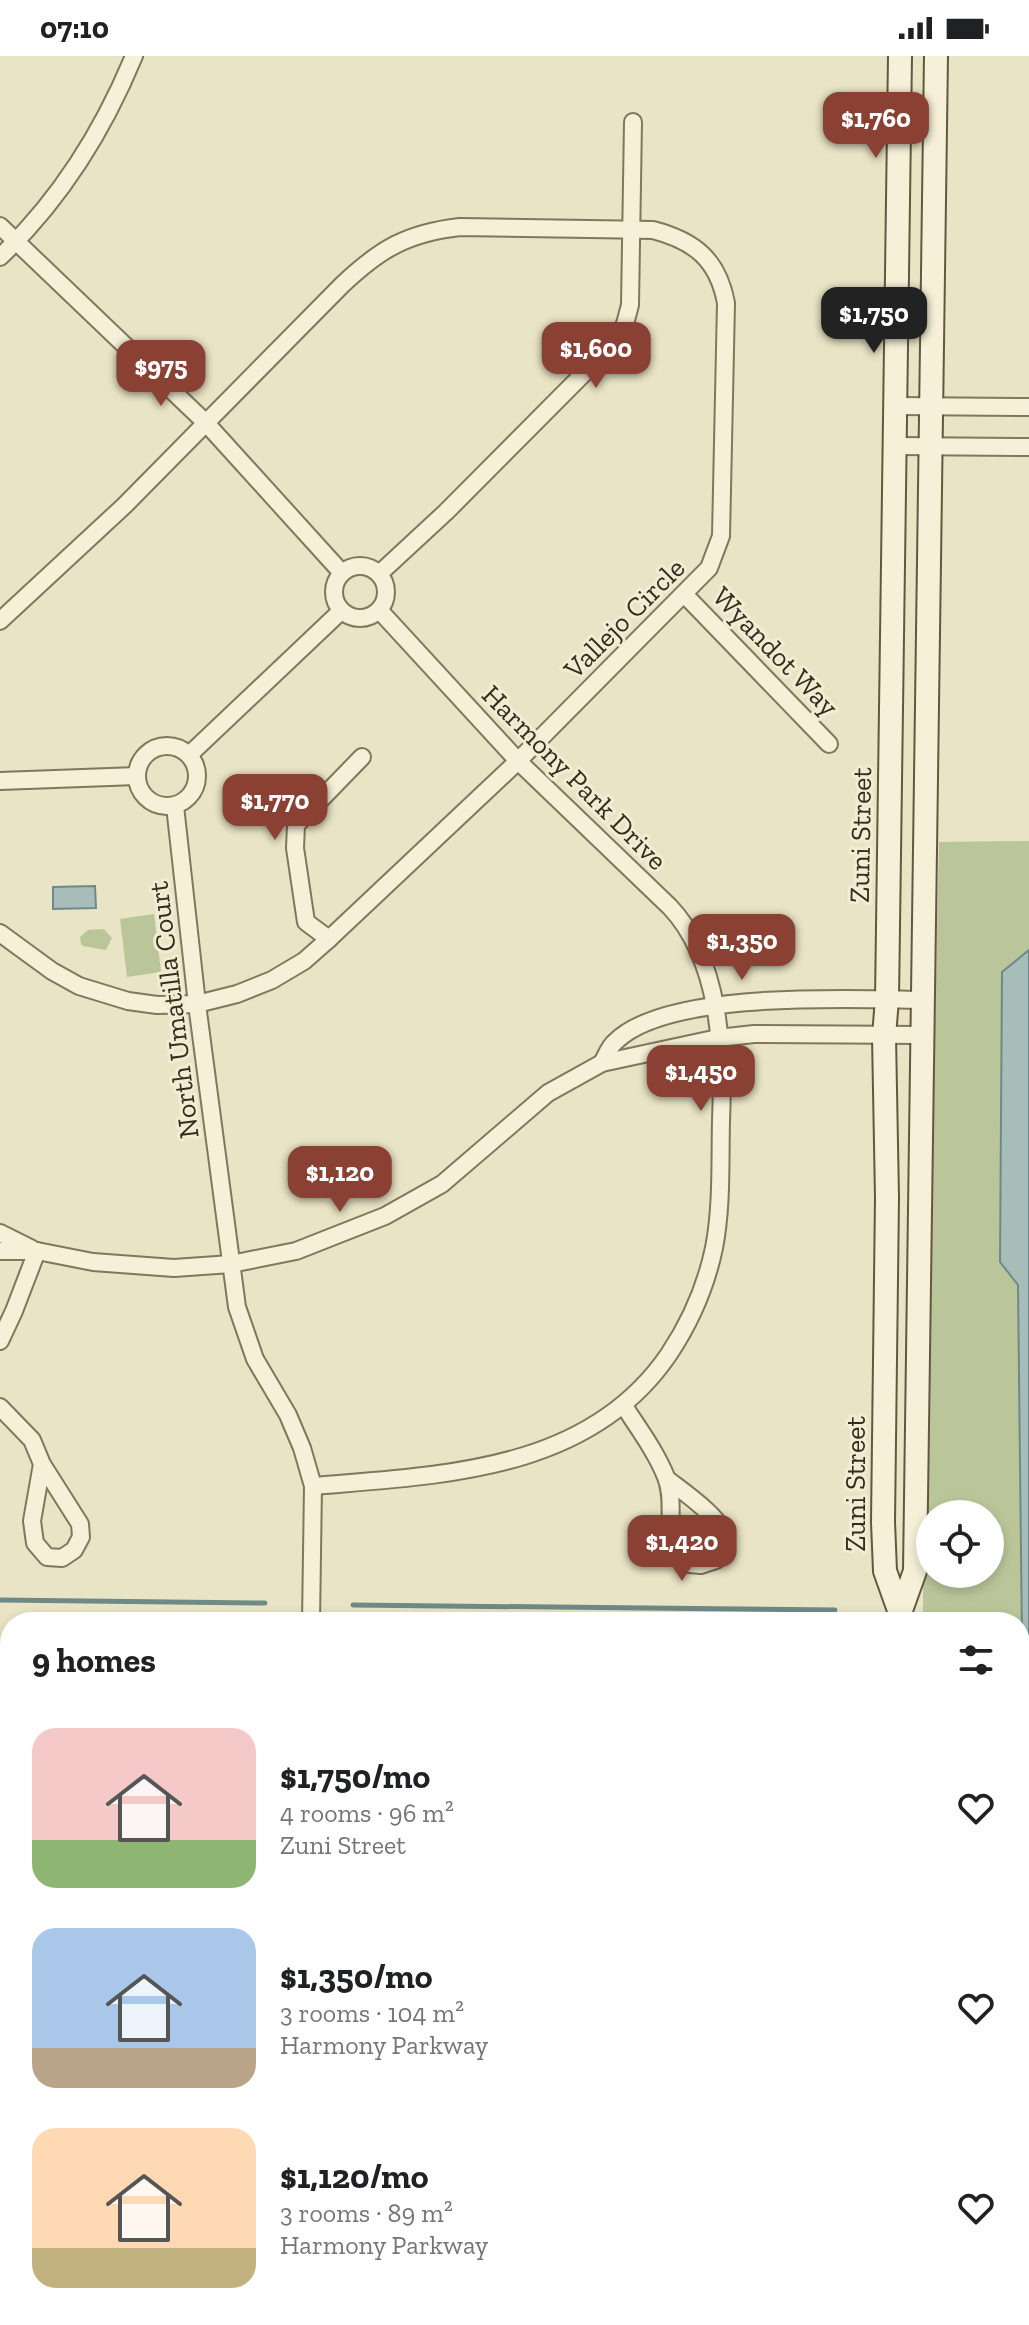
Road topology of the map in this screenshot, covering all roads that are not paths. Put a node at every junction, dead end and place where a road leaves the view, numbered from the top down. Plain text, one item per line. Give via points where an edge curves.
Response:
1 (134, 56) edge
2 (900, 56) edge
3 (936, 56) edge
4 (633, 122) dead end
5 (0, 226) edge
6 (632, 230) junction
7 (15, 243) junction
8 (0, 257) edge
9 (897, 406) junction
10 (930, 406) junction
11 (1029, 407) edge
12 (206, 423) junction
13 (896, 446) junction
14 (929, 446) junction
15 (1029, 447) edge
16 (342, 573) junction
17 (379, 574) junction
18 (685, 595) junction
19 (341, 611) junction
20 (380, 611) junction
21 (0, 621) edge
22 (829, 744) dead end
23 (189, 755) junction
24 (362, 757) dead end
25 (518, 761) junction
26 (137, 776) junction
27 (0, 781) edge
28 (175, 806) junction
29 (0, 933) edge
30 (329, 939) junction
31 (887, 999) junction
32 (922, 1000) junction
33 (197, 1004) junction
34 (714, 1005) junction
35 (922, 1035) junction
36 (884, 1036) junction
37 (718, 1038) junction
38 (602, 1063) junction
39 (0, 1233) edge
40 (0, 1251) edge
41 (37, 1251) junction
42 (231, 1264) junction
43 (0, 1341) edge
44 (624, 1406) junction
45 (0, 1407) edge
46 (42, 1464) junction
47 (667, 1479) junction
48 (313, 1486) junction
49 (311, 1612) edge
50 (898, 1612) edge
51 (902, 1612) edge

1 - 7 street via 87,150
2 - 9 main road, Zuni Street
3 - 10 main road, Zuni Street
4 - 6 street
5 - 7 street
6 - 12 street, Vallejo Circle via 460,227 405,239 361,267
6 - 17 street via 630,305 611,346
6 - 18 street, Vallejo Circle via 676,236 698,250 718,276 726,303 721,536 709,568
7 - 8 street
7 - 12 street
9 - 10 street
9 - 13 main road, Zuni Street
10 - 11 street
10 - 14 main road, Zuni Street
12 - 16 street
12 - 21 street, Vallejo Circle
13 - 14 street
13 - 31 main road, Zuni Street
14 - 15 street
14 - 32 main road, Zuni Street
16 - 17 street via 357,566
16 - 19 street via 334,590
17 - 20 street via 386,595
18 - 22 street, Wyandot Way
18 - 25 street, Vallejo Circle
19 - 20 street via 363,618
19 - 23 street
20 - 25 street, Harmony Park Drive
23 - 26 street via 168,746 156,748 139,765
23 - 28 street via 197,769 197,785
24 - 30 street via 296,825 306,922
25 - 30 street, Vallejo Circle
25 - 34 street, Harmony Park Drive via 681,919 701,953
26 - 27 street
26 - 28 street via 148,801
28 - 33 street, North Umatilla Court
29 - 33 street, Vallejo Circle via 79,986 128,1001
30 - 33 street, Vallejo Circle via 272,980
31 - 32 street
31 - 34 street
31 - 36 main road, Zuni Street
32 - 35 main road, Zuni Street
33 - 42 street, North Umatilla Court
34 - 37 street, Harmony Park Drive
34 - 38 street via 661,1017 636,1029 615,1042
35 - 36 street
35 - 51 main road, Zuni Street via 915,1571
36 - 37 street
36 - 50 main road, Zuni Street via 883,1522 885,1571
37 - 38 street
37 - 44 street, Harmony Park Drive via 717,1226 709,1267 681,1336
38 - 42 street via 548,1093 442,1184 385,1216 296,1251
39 - 41 street
40 - 41 street
41 - 42 street via 132,1266
41 - 43 street
42 - 48 street, North Umatilla Court via 237,1307 255,1359 288,1415
44 - 47 street
44 - 48 street, Harmony Park Drive via 572,1438 523,1456 439,1475
45 - 46 street via 32,1440
46 - 46 street via 32,1521 35,1543 47,1557 62,1558 81,1537 80,1524
47 - 47 street via 676,1552 689,1564 716,1560 724,1534 718,1522
48 - 49 street, North Umatilla Court

